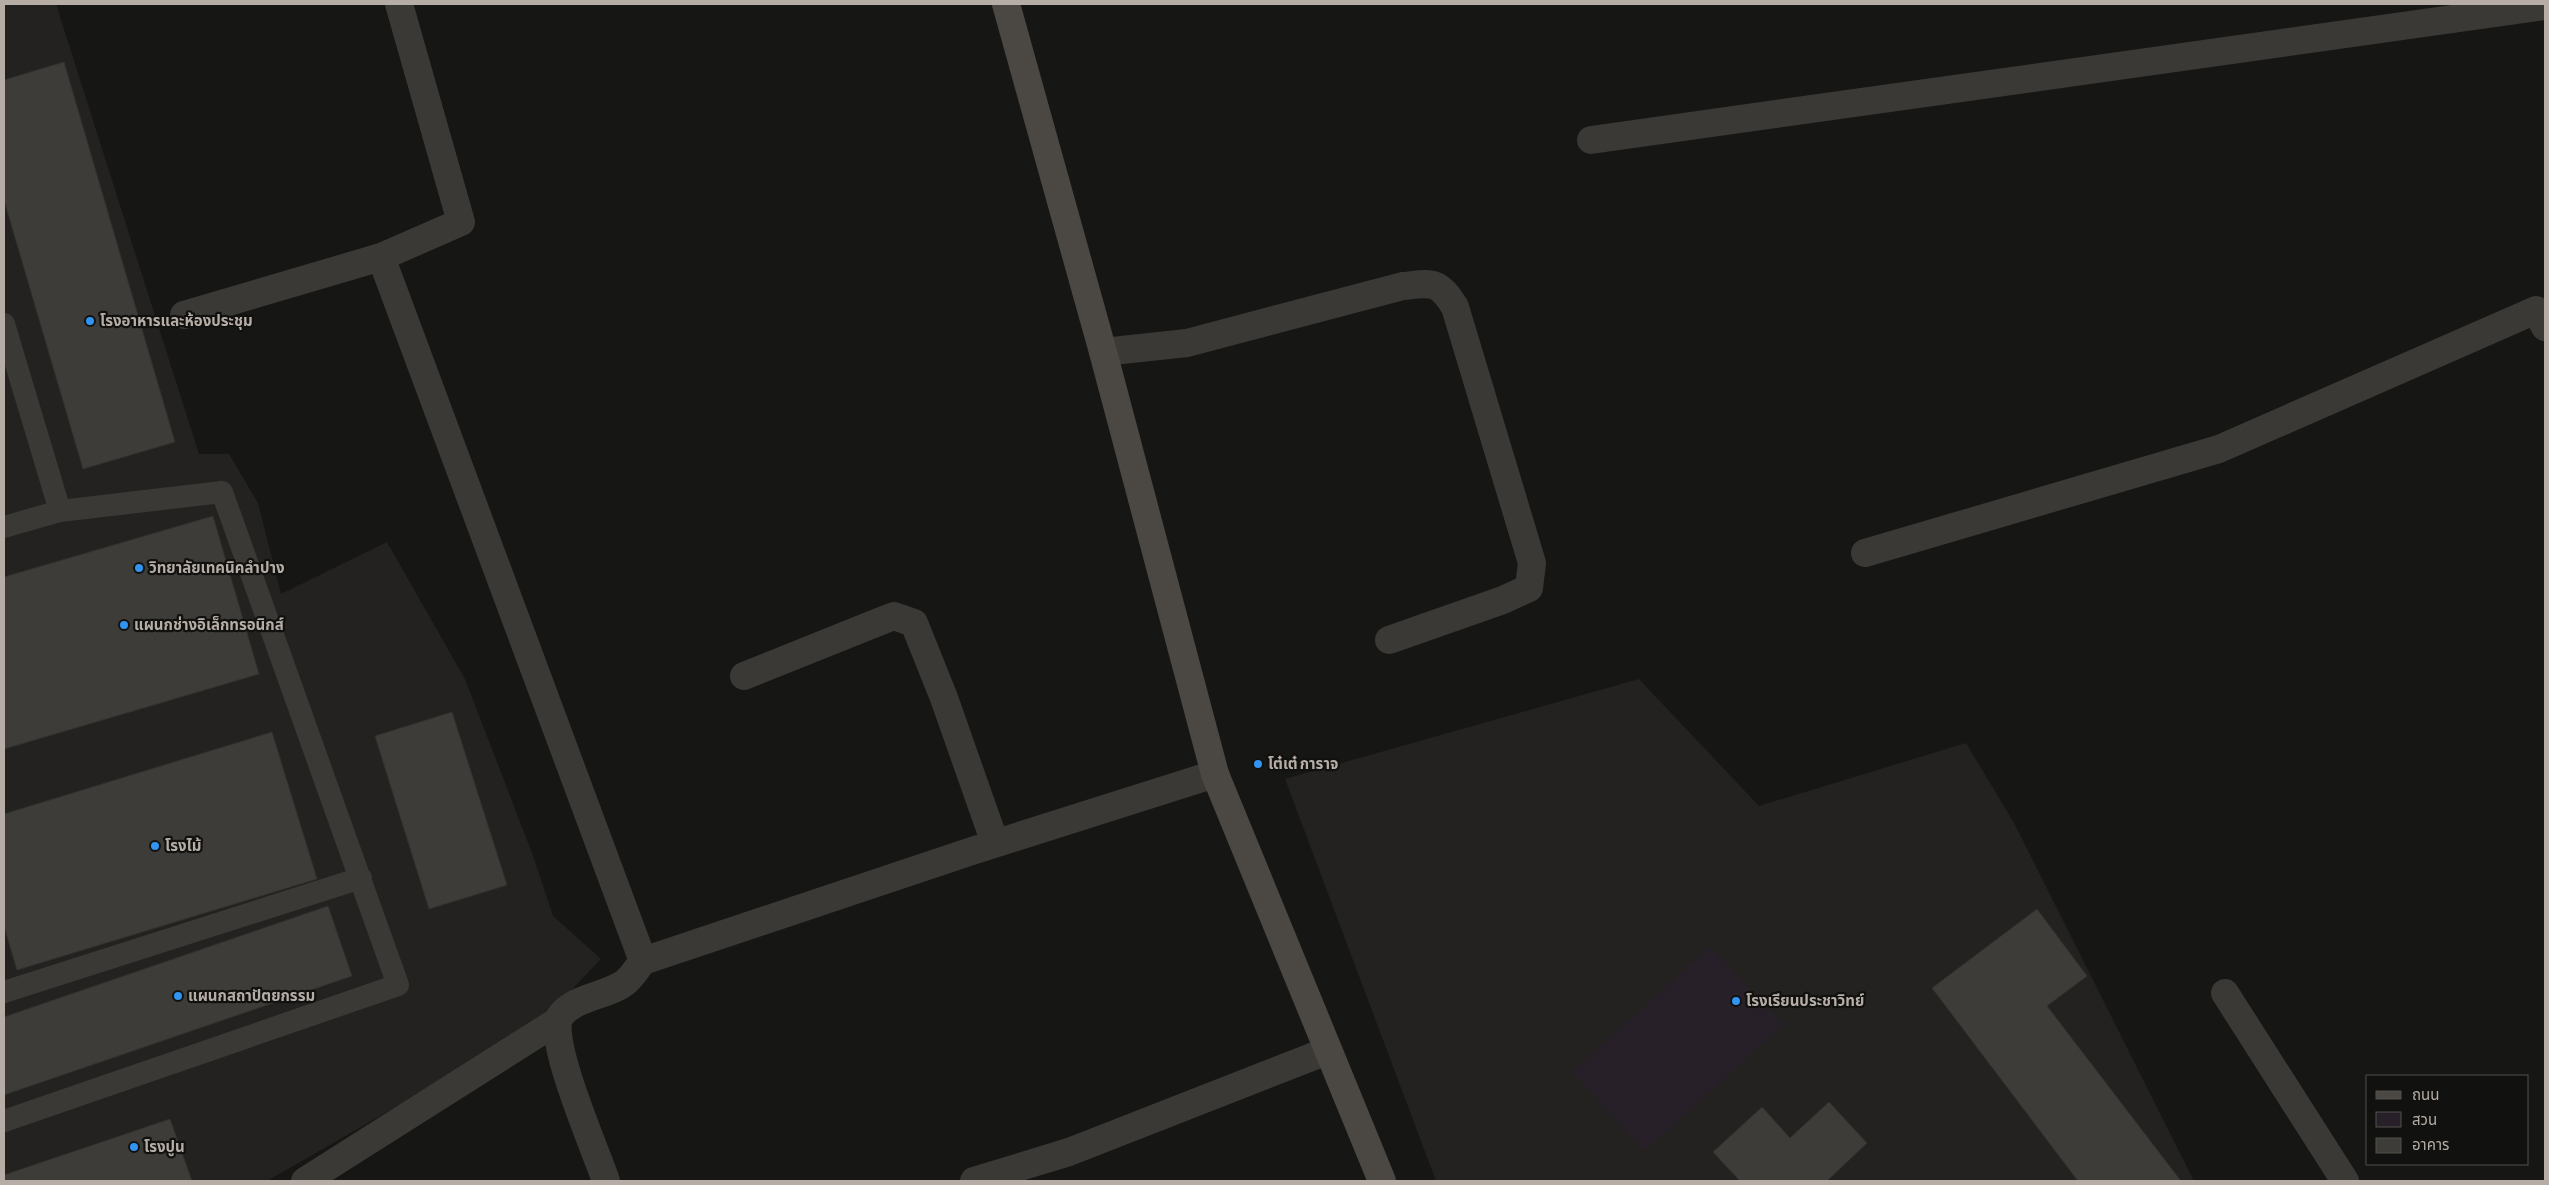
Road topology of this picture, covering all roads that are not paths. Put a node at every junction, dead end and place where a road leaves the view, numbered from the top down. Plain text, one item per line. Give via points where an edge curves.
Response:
1 (398, 4) edge
2 (1006, 4) edge
3 (2545, 6) edge
4 (1591, 140) dead end
5 (381, 258) junction
6 (2542, 314) edge
7 (184, 316) dead end
8 (4, 324) edge
9 (1103, 352) junction
10 (60, 511) junction
11 (4, 527) edge
12 (1864, 553) dead end
13 (1389, 640) dead end
14 (744, 676) dead end
15 (1215, 774) junction
16 (995, 843) junction
17 (361, 878) junction
18 (644, 962) junction
19 (4, 992) edge
20 (2225, 993) dead end
21 (556, 1022) junction
22 (1327, 1051) junction
23 (4, 1121) edge
24 (305, 1181) edge
25 (606, 1181) edge
26 (974, 1181) edge
27 (1382, 1181) edge
28 (2345, 1181) edge

1 - 5 street via 461,222
2 - 9 street
3 - 4 street
5 - 7 street
5 - 18 street
6 - 12 street via 2219,449
8 - 10 lane
9 - 13 street via 1187,343 1403,286 1435,285 1444,290 1454,308 1478,380 1532,563 1532,578 1529,588 1503,600
9 - 15 street
10 - 11 lane
10 - 17 lane via 222,492
14 - 16 street via 886,618 894,616 914,623
15 - 16 street
15 - 22 street
16 - 18 street
17 - 19 lane
17 - 23 lane via 398,985
18 - 21 street via 623,984 578,1004
20 - 28 street
21 - 24 street
21 - 25 street via 567,1074
22 - 26 street via 1069,1152
22 - 27 street

